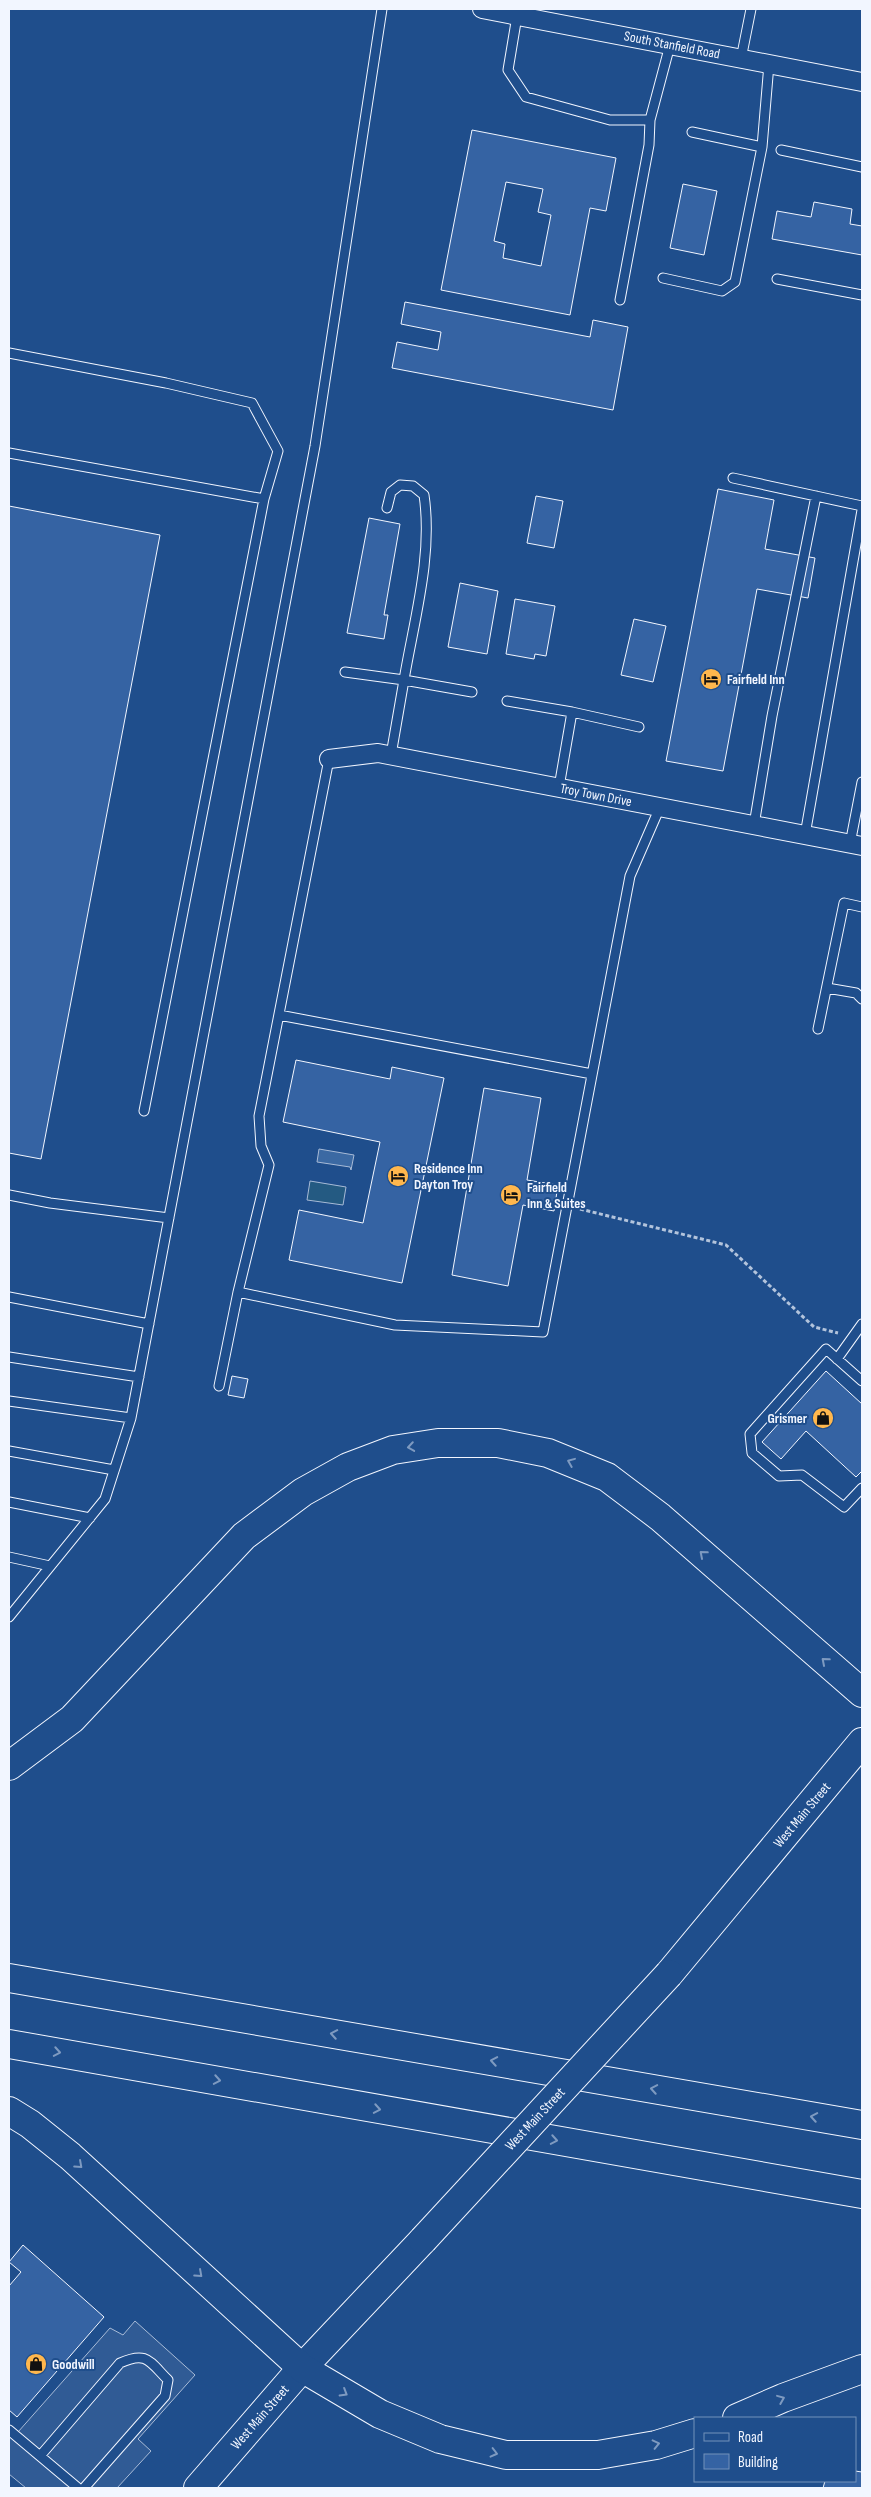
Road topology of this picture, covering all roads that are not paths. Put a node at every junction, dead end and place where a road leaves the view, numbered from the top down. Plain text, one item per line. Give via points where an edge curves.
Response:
1 (382, 9) edge
2 (482, 9) edge
3 (751, 9) edge
4 (517, 16) junction
5 (670, 45) junction
6 (741, 59) junction
7 (769, 64) junction
8 (862, 82) edge
9 (650, 120) junction
10 (692, 132) dead end
11 (762, 146) junction
12 (781, 150) dead end
13 (862, 167) edge
14 (664, 278) dead end
15 (778, 279) dead end
16 (862, 295) edge
17 (620, 300) dead end
18 (9, 353) edge
19 (9, 453) edge
20 (733, 478) dead end
21 (816, 496) junction
22 (264, 499) junction
23 (862, 506) edge
24 (387, 508) dead end
25 (862, 510) edge
26 (345, 672) dead end
27 (404, 680) junction
28 (472, 692) dead end
29 (507, 701) dead end
30 (572, 712) junction
31 (639, 727) dead end
32 (391, 755) junction
33 (329, 759) joint
34 (862, 782) edge
35 (559, 787) junction
36 (660, 807) junction
37 (754, 825) junction
38 (805, 835) junction
39 (856, 845) edge
40 (862, 907) edge
41 (827, 988) junction
42 (862, 999) edge
43 (279, 1014) junction
44 (818, 1029) dead end
45 (592, 1074) junction
46 (144, 1111) dead end
47 (9, 1195) edge
48 (169, 1218) junction
49 (238, 1292) junction
50 (9, 1297) edge
51 (149, 1324) junction
52 (862, 1324) edge
53 (9, 1357) edge
54 (837, 1359) junction
55 (139, 1377) junction
56 (862, 1381) edge
57 (218, 1386) dead end
58 (9, 1401) edge
59 (131, 1418) junction
60 (9, 1451) edge
61 (114, 1470) junction
62 (862, 1488) edge
63 (9, 1502) edge
64 (90, 1518) junction
65 (9, 1557) edge
66 (50, 1566) junction
67 (9, 1617) edge
68 (862, 1693) edge
69 (862, 1742) edge
70 (9, 1766) edge
71 (9, 1978) edge
72 (9, 2044) edge
73 (9, 2111) edge
74 (862, 2125) edge
75 (862, 2194) edge
76 (302, 2368) junction
77 (862, 2369) edge
78 (739, 2417) edge
79 (9, 2430) edge
80 (694, 2433) edge
81 (40, 2456) junction
82 (78, 2488) edge
83 (84, 2488) edge
84 (198, 2488) edge

1 - 48 lane via 315,446
2 - 4 street, South Stanfield Road
3 - 6 lane
4 - 5 street, South Stanfield Road
4 - 9 lane via 508,70 526,97 610,120
5 - 6 street, South Stanfield Road
5 - 9 lane
6 - 7 street, South Stanfield Road
7 - 8 street, South Stanfield Road
7 - 11 lane
9 - 17 lane via 649,145
10 - 11 lane
11 - 14 lane via 735,282 722,291
12 - 13 lane
15 - 16 lane
18 - 22 lane via 252,403 278,451
19 - 22 lane
20 - 21 lane
21 - 23 lane
21 - 37 lane
22 - 46 lane
24 - 27 lane via 391,492 400,485 414,486 424,495 426,544
25 - 38 lane
26 - 27 lane
27 - 28 lane
27 - 32 lane
29 - 30 lane
30 - 31 lane
30 - 35 lane
32 - 33 street, Troy Town Drive via 378,753
32 - 35 street, Troy Town Drive
33 - 43 lane
34 - 39 lane
35 - 36 street, Troy Town Drive
36 - 37 street, Troy Town Drive
36 - 45 lane via 630,876
37 - 38 street, Troy Town Drive
38 - 39 street, Troy Town Drive
40 - 41 lane via 844,903
41 - 42 lane via 856,994
41 - 44 lane
43 - 45 lane
43 - 49 lane via 259,1116 261,1146 269,1165
45 - 49 lane via 543,1332 395,1325
47 - 48 lane
48 - 51 lane
49 - 57 lane
50 - 51 lane
51 - 55 lane
52 - 54 lane
53 - 55 lane
54 - 56 lane
54 - 62 lane via 826,1349 750,1434 752,1453 779,1476 802,1475 844,1507
55 - 59 lane
58 - 59 lane
59 - 61 lane
60 - 61 lane
61 - 64 lane via 105,1499
63 - 64 lane
64 - 66 lane
65 - 66 lane
66 - 67 lane
68 -> 70 main road via 660,1518 606,1477 548,1453 498,1444 438,1443 393,1450 348,1467 303,1492 244,1536 72,1719
69 - 76 main road, West Main Street, bridge via 669,1974
74 -> 71 main road
72 -> 75 main road
73 -> 76 main road via 70,2156
76 -> 80 main road via 380,2414 440,2439 506,2456 598,2455 656,2445
76 - 84 main road, West Main Street
78 -> 77 main road
79 - 81 lane
81 - 82 lane
81 - 83 lane via 120,2363 135,2356 147,2359 168,2380 164,2396

